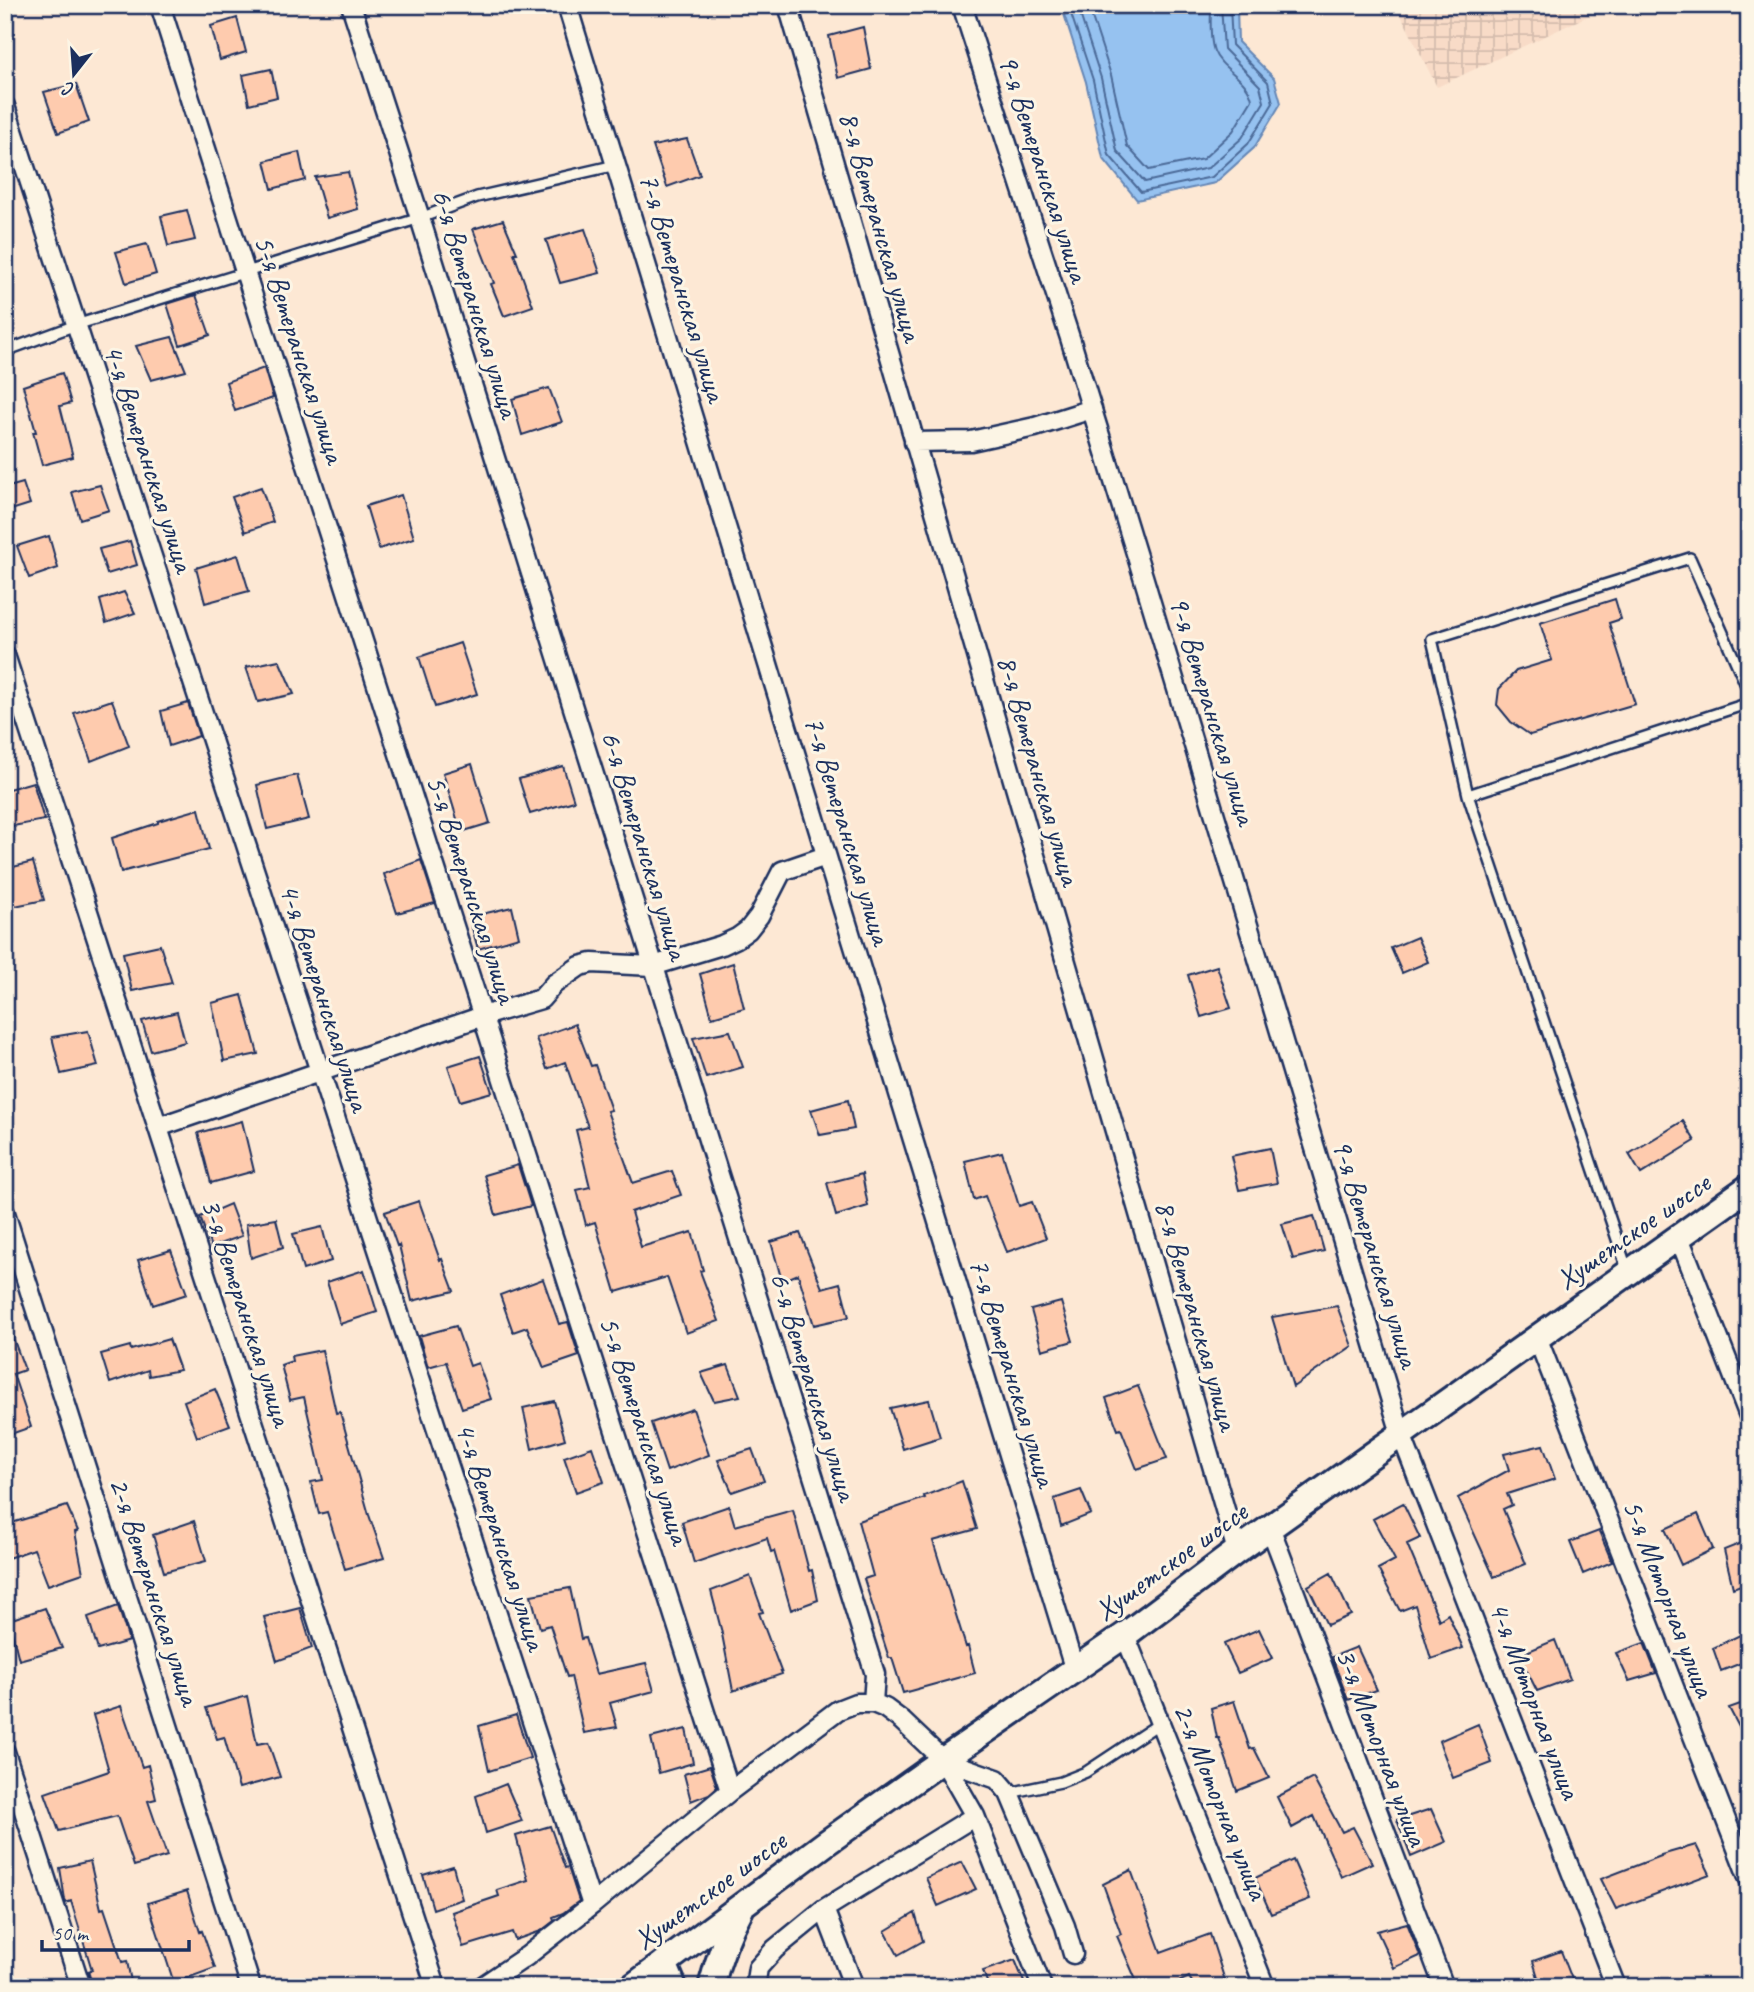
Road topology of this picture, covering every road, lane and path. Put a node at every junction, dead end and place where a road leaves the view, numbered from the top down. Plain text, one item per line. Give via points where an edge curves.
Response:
1 (160, 5) edge
2 (351, 5) edge
3 (788, 5) edge
4 (962, 5) edge
5 (574, 7) edge
6 (5, 106) edge
7 (616, 165) junction
8 (420, 218) junction
9 (246, 271) junction
10 (76, 325) junction
11 (5, 351) edge
12 (1092, 409) junction
13 (914, 442) junction
14 (5, 655) edge
15 (1749, 692) edge
16 (1749, 703) edge
17 (1468, 795) junction
18 (826, 856) junction
19 (653, 966) junction
20 (483, 1016) junction
21 (320, 1071) junction
22 (158, 1127) junction
23 (1749, 1187) edge
24 (5, 1213) edge
25 (1679, 1237) junction
26 (1628, 1273) junction
27 (1537, 1338) junction
28 (1749, 1416) edge
29 (1401, 1434) junction
30 (1270, 1527) junction
31 (1237, 1551) junction
32 (1125, 1635) junction
33 (1074, 1671) junction
34 (873, 1703) junction
35 (1160, 1723) junction
36 (5, 1752) edge
37 (943, 1759) junction
38 (730, 1791) junction
39 (1009, 1793) junction
40 (975, 1816) junction
41 (1749, 1879) edge
42 (592, 1905) junction
43 (743, 1905) junction
44 (824, 1909) junction
45 (1073, 1954) dead end
46 (664, 1963) junction
47 (81, 1987) edge
48 (251, 1987) edge
49 (436, 1987) edge
50 (481, 1987) edge
51 (632, 1987) edge
52 (674, 1987) edge
53 (711, 1987) edge
54 (755, 1987) edge
55 (854, 1987) edge
56 (1042, 1987) edge
57 (1265, 1987) edge
58 (1444, 1987) edge
59 (1616, 1987) edge

1 - 9 street, 5-я Ветеранская улица
2 - 8 street, 6-я Ветеранская улица
3 - 13 street, 8-я Ветеранская улица
4 - 12 street, 9-я Ветеранская улица
5 - 7 street, 7-я Ветеранская улица
6 - 10 street, 4-я Ветеранская улица
7 - 8 lane via 477,197
7 - 18 street, 7-я Ветеранская улица
8 - 9 lane
8 - 19 street, 6-я Ветеранская улица
9 - 10 lane
9 - 20 street, 5-я Ветеранская улица
10 - 11 lane
10 - 21 street, 4-я Ветеранская улица
12 - 13 street via 971,440
12 - 29 street, 9-я Ветеранская улица
13 - 31 street, 8-я Ветеранская улица
14 - 22 street, 3-я Ветеранская улица
15 - 17 lane via 1690,558 1432,639
16 - 17 lane
17 - 26 lane
18 - 19 street via 782,871 759,916 737,938
18 - 33 street, 7-я Ветеранская улица
19 - 20 street via 580,966 541,999
19 - 34 street, 6-я Ветеранская улица via 875,1674
20 - 21 street
20 - 38 street, 5-я Ветеранская улица
21 - 22 street
21 - 42 street, 4-я Ветеранская улица
22 - 49 street, 3-я Ветеранская улица
23 - 25 main road, Хушетское шоссе
24 - 48 street, 2-я Ветеранская улица
25 - 26 main road, Хушетское шоссе
25 - 28 street
26 - 27 main road, Хушетское шоссе
27 - 29 main road, Хушетское шоссе
27 - 41 street, 5-я Моторная улица
29 - 30 main road, Хушетское шоссе
29 - 59 street, 4-я Моторная улица
30 - 31 main road, Хушетское шоссе
30 - 58 street, 3-я Моторная улица
31 - 32 main road, Хушетское шоссе
32 - 33 main road, Хушетское шоссе
32 - 35 street, 2-я Моторная улица
33 - 37 main road, Хушетское шоссе
34 - 37 street via 901,1720
34 - 38 street via 838,1710
35 - 39 lane via 1086,1772
35 - 57 street, 2-я Моторная улица
36 - 47 street
37 - 39 street via 997,1779
37 - 40 street
37 - 43 main road, Хушетское шоссе
38 - 42 street
39 - 45 street
40 - 44 street
40 - 56 street
42 - 50 street
43 - 46 main road, Хушетское шоссе
43 - 53 main road via 719,1956
44 - 54 street via 758,1968
44 - 55 street
46 - 51 main road, Хушетское шоссе
46 - 52 main road

